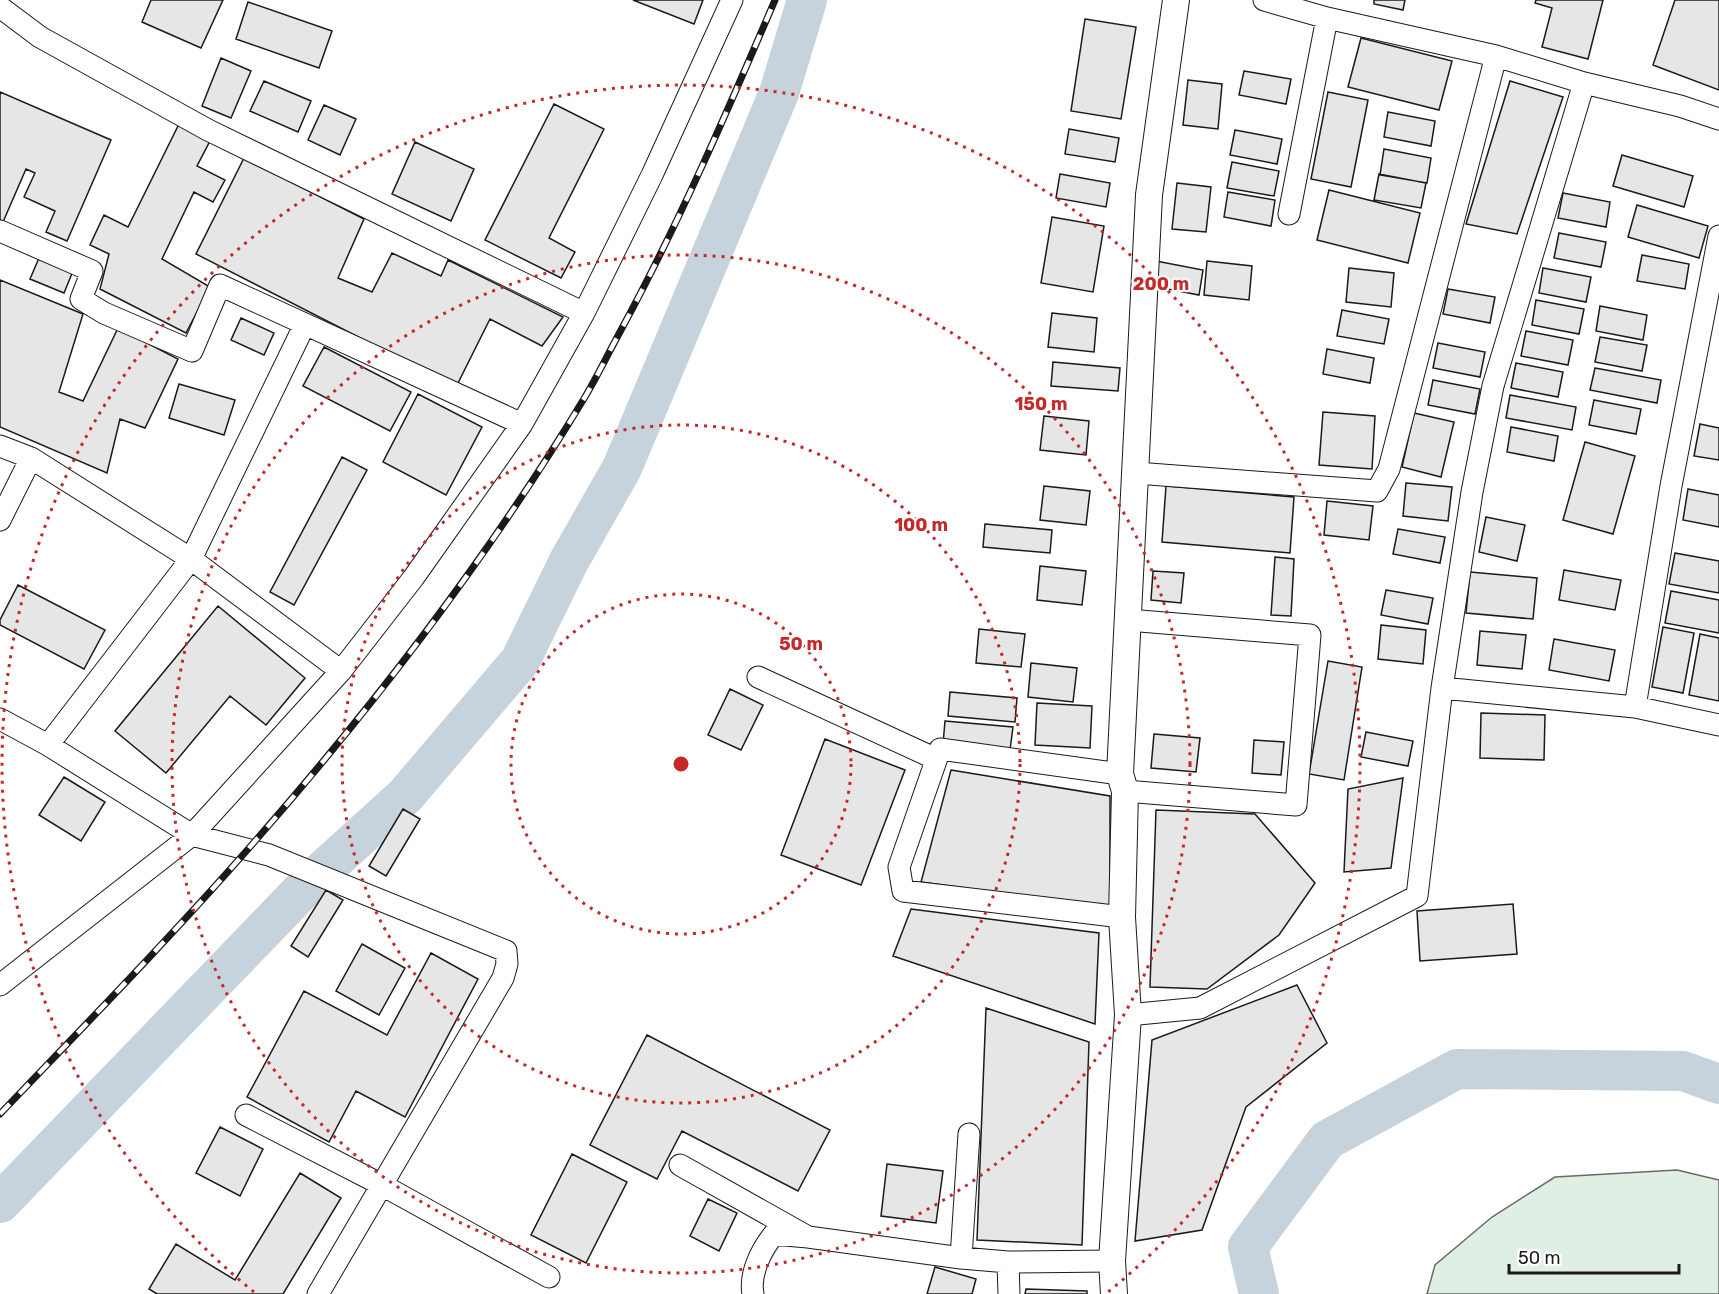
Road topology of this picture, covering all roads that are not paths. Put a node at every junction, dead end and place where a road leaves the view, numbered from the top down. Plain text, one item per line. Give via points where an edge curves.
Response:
1 (732, 0) edge
2 (1176, 0) edge
3 (1264, 0) edge
4 (1, 11) edge
5 (1327, 18) junction
6 (1496, 56) junction
7 (1584, 82) junction
8 (1719, 119) edge
9 (1289, 214) dead end
10 (0, 231) edge
11 (1719, 236) edge
12 (584, 314) junction
13 (305, 324) junction
14 (522, 424) junction
15 (0, 446) edge
16 (31, 458) junction
17 (1136, 473) junction
18 (0, 520) edge
19 (191, 560) junction
20 (1128, 620) junction
21 (341, 670) junction
22 (758, 677) dead end
23 (1442, 688) junction
24 (1635, 707) junction
25 (0, 719) edge
26 (1719, 725) edge
27 (48, 745) junction
28 (936, 759) junction
29 (1123, 782) junction
30 (192, 835) junction
31 (1122, 917) junction
32 (0, 985) edge
33 (1128, 1015) junction
34 (246, 1115) dead end
35 (969, 1134) dead end
36 (680, 1165) dead end
37 (382, 1185) junction
38 (808, 1237) junction
39 (961, 1258) junction
40 (1112, 1261) junction
41 (1008, 1262) junction
42 (549, 1277) dead end
43 (318, 1294) edge
44 (753, 1294) edge
45 (1009, 1294) edge
46 (1114, 1294) edge

1 - 12 street
2 - 17 street via 1149,195
3 - 5 street
4 - 12 street via 40,37 208,130
5 - 6 street
5 - 9 street
6 - 7 street
6 - 17 street via 1389,469 1377,491
7 - 8 street
7 - 23 street via 1493,386 1472,492
10 - 13 street via 92,271 81,299 192,351 220,285
11 - 24 street via 1671,486
12 - 14 street
13 - 14 street
13 - 19 street
14 - 21 street via 414,576
15 - 16 street
16 - 18 street
16 - 19 street
17 - 20 street
19 - 21 street
19 - 27 street
20 - 29 street
20 - 29 street via 1310,635 1296,805
21 - 30 street
22 - 28 street
23 - 24 street
23 - 33 street via 1417,897 1200,1008
24 - 26 street
25 - 27 street
27 - 30 street
28 - 29 street via 940,749
28 - 31 street via 899,867 903,891
29 - 31 street
30 - 32 street
30 - 37 street via 269,855 506,951 503,978
31 - 33 street
33 - 40 street
34 - 37 street
35 - 39 street
36 - 38 street
37 - 42 street
37 - 43 street
38 - 39 street
38 - 44 street via 774,1234 757,1262
39 - 41 street
40 - 41 street
40 - 46 street
41 - 45 street

